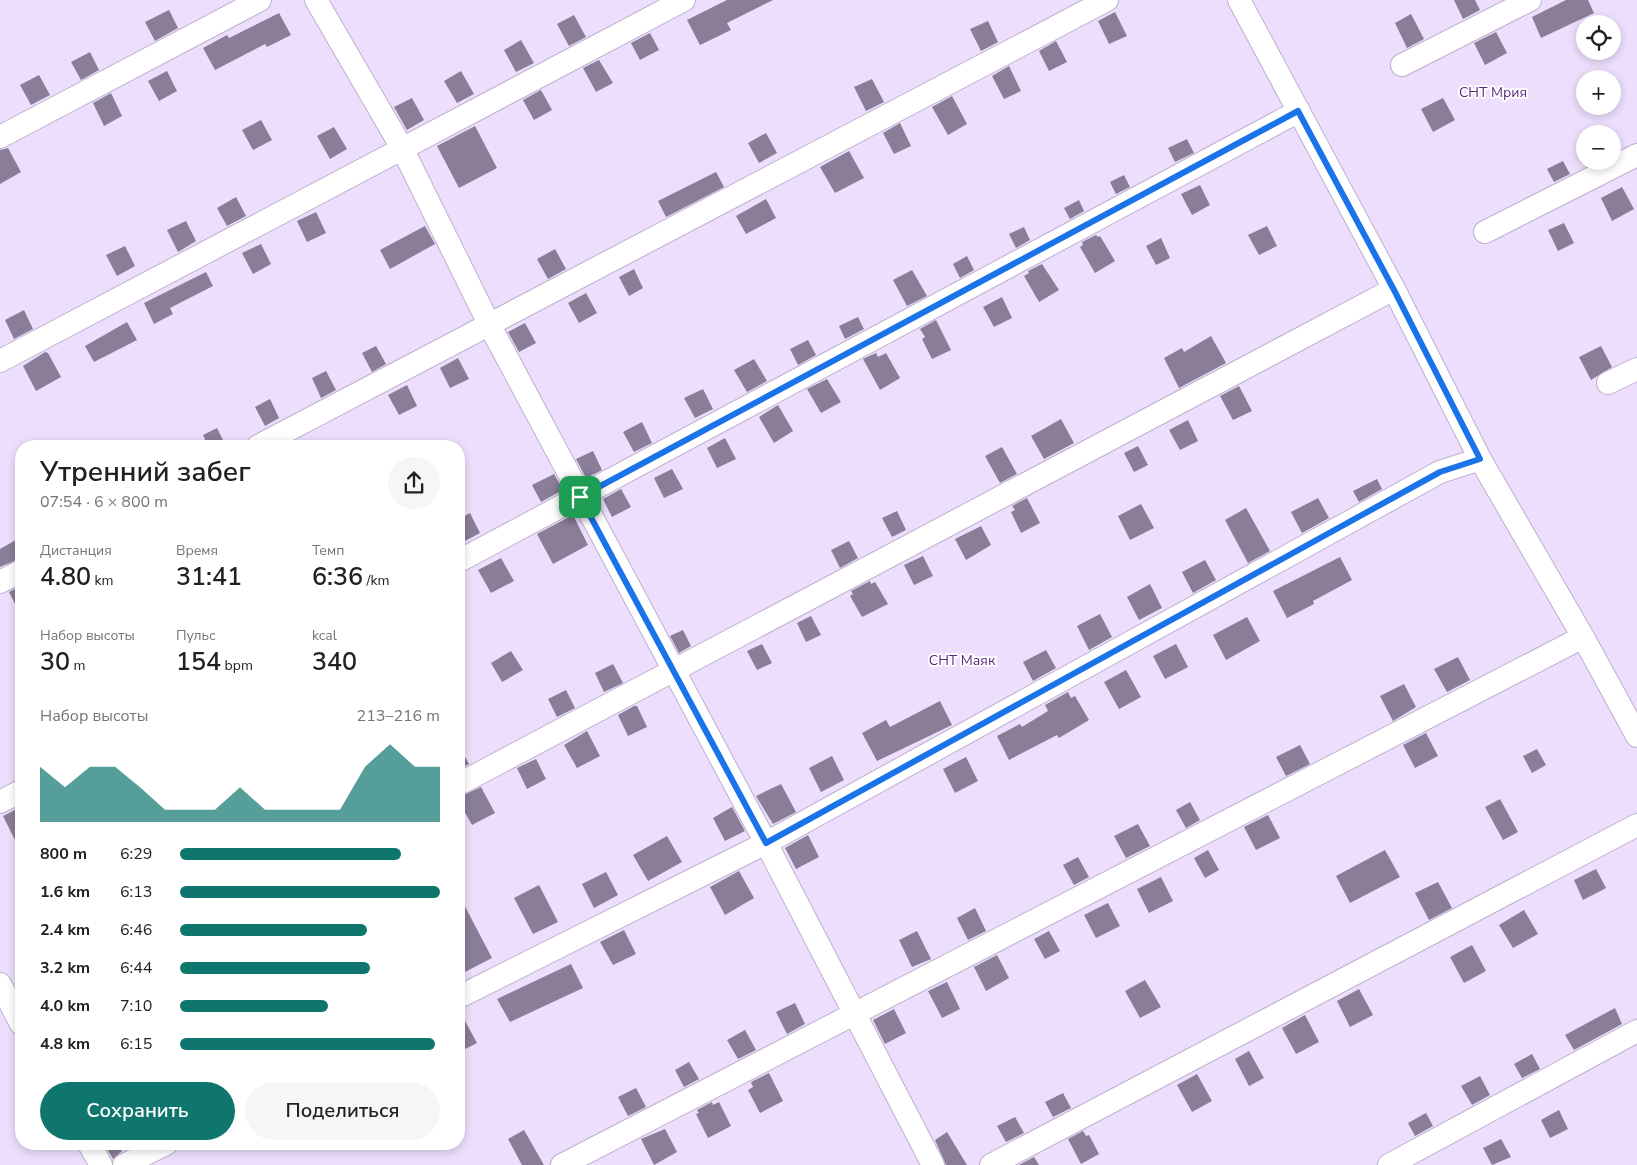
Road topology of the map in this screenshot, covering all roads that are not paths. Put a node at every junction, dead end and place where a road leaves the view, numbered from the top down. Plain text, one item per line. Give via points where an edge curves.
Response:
1 (260, 0) edge
2 (316, 0) edge
3 (684, 0) edge
4 (1107, 0) edge
5 (1239, 0) edge
6 (1530, 0) edge
7 (1402, 65) dead end
8 (1298, 111) junction
9 (0, 137) edge
10 (402, 148) junction
11 (1637, 156) edge
12 (1485, 232) dead end
13 (1394, 290) junction
14 (489, 324) junction
15 (0, 361) edge
16 (1637, 368) edge
17 (1608, 383) dead end
18 (269, 440) edge
19 (1480, 459) junction
20 (580, 497) junction
21 (465, 558) edge
22 (15, 574) edge
23 (0, 582) edge
24 (1584, 638) junction
25 (674, 671) junction
26 (1637, 736) edge
27 (465, 781) edge
28 (15, 794) edge
29 (0, 802) edge
30 (1637, 825) edge
31 (766, 843) junction
32 (0, 984) edge
33 (465, 994) edge
34 (855, 1015) junction
35 (15, 1019) edge
36 (1637, 1031) edge
37 (92, 1150) edge
38 (154, 1150) edge
39 (101, 1165) edge
40 (124, 1165) edge
41 (562, 1165) edge
42 (933, 1165) edge
43 (992, 1165) edge
44 (1389, 1165) edge

1 - 9 street
2 - 10 street
3 - 10 street
4 - 14 street
5 - 8 street
6 - 7 street
8 - 13 street
8 - 20 street
10 - 14 street
10 - 15 street
11 - 12 street
13 - 19 street
13 - 25 street
14 - 18 street
14 - 20 street
16 - 17 street
19 - 24 street
19 - 31 street via 1440,472
20 - 21 street
20 - 25 street
22 - 23 street
24 - 26 street
24 - 34 street
25 - 27 street
25 - 31 street
28 - 29 street
30 - 43 street
31 - 33 street
31 - 34 street
32 - 35 street
34 - 41 street
34 - 42 street
36 - 44 street
37 - 39 street
38 - 40 street

